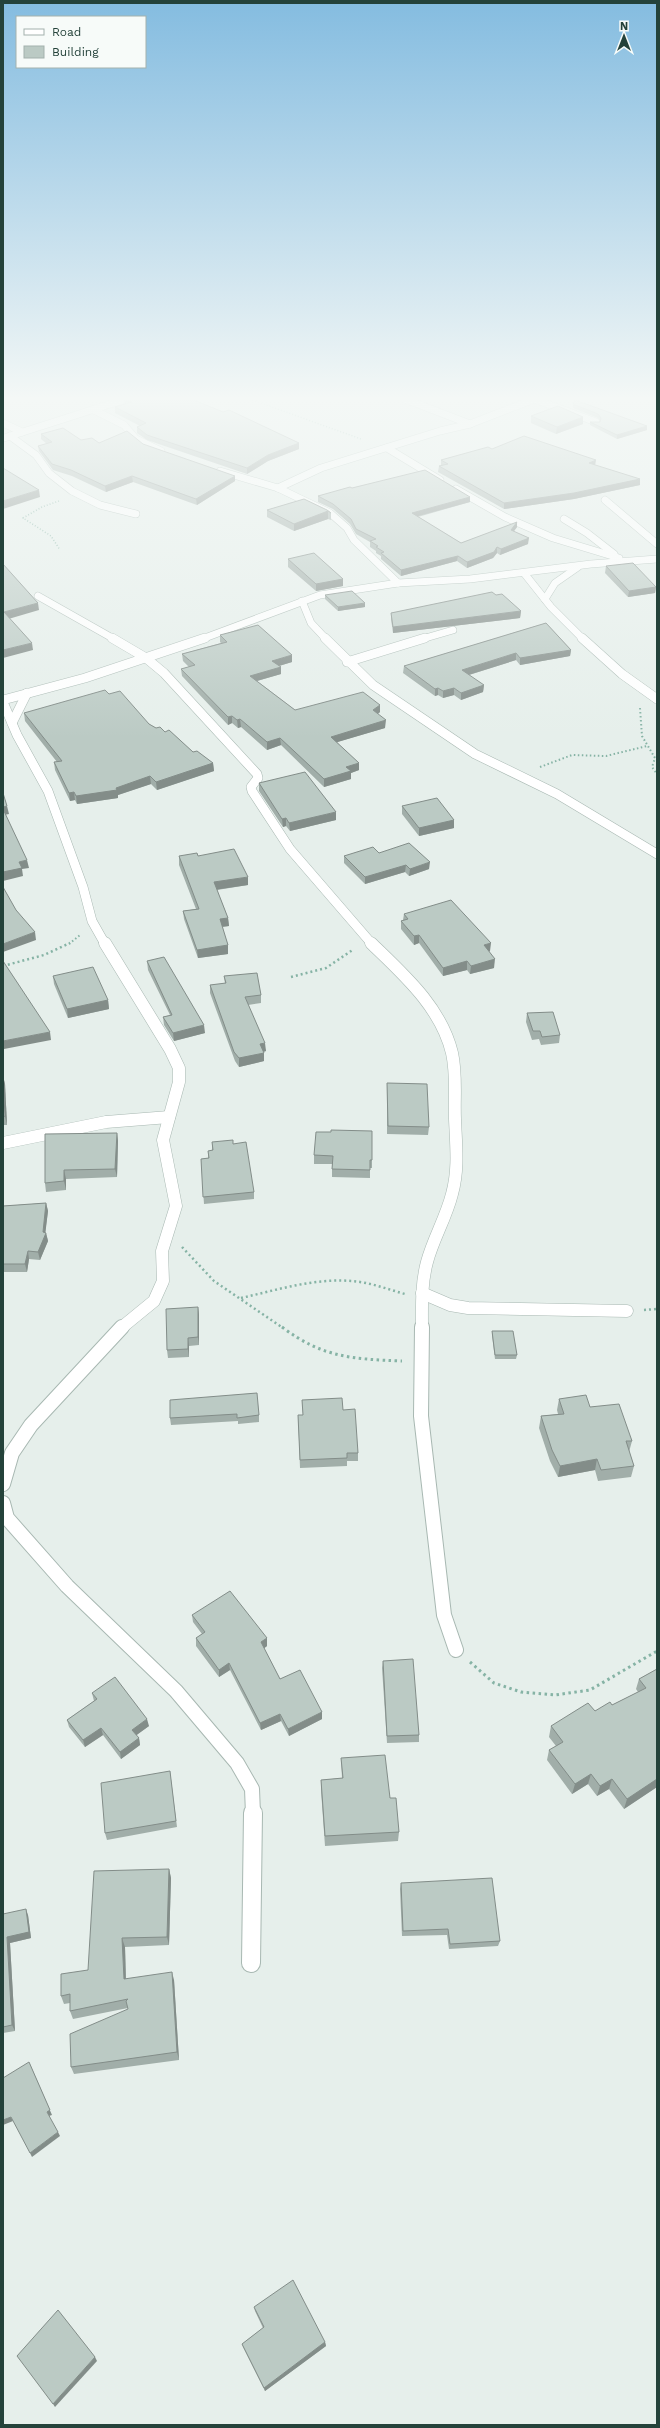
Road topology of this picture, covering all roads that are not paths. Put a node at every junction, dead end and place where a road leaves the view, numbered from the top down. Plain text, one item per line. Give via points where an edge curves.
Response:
1 (125, 511) edge
2 (326, 511) edge
3 (494, 511) edge
4 (618, 511) edge
5 (136, 514) dead end
6 (564, 519) dead end
7 (657, 544) edge
8 (620, 558) junction
9 (657, 558) edge
10 (632, 560) junction
11 (580, 565) junction
12 (524, 573) junction
13 (398, 583) junction
14 (38, 596) dead end
15 (544, 599) junction
16 (302, 601) junction
17 (453, 630) edge
18 (146, 658) junction
19 (347, 662) junction
20 (27, 693) junction
21 (657, 699) edge
22 (3, 701) edge
23 (12, 723) junction
24 (657, 854) edge
25 (169, 1117) junction
26 (3, 1143) edge
27 (422, 1295) junction
28 (627, 1311) dead end
29 (3, 1484) edge
30 (3, 1503) edge
31 (456, 1650) road end
32 (251, 1963) dead end

1 - 5 street
2 - 13 street via 347,528 354,540
3 - 8 street via 567,543
4 - 7 street
6 - 8 street
8 - 10 street
9 - 10 street
10 - 11 street
11 - 12 street
11 - 15 street via 555,583
12 - 13 street
12 - 15 street
13 - 16 street via 320,595
14 - 18 street
15 - 21 street via 632,682
16 - 18 street via 224,632
16 - 19 street via 311,623
17 - 19 street
18 - 20 street
18 - 27 street via 164,673 254,770 258,778 251,787 252,791 290,849 367,939 419,990 444,1031 452,1053 456,1082 458,1162 452,1195 427,1262
19 - 24 street via 373,684 412,709 444,734 489,761 524,776
20 - 22 street
20 - 23 street
22 - 23 street
23 - 25 street via 48,791 83,887 92,921 159,1029 179,1068 179,1082
25 - 26 street via 106,1122
25 - 29 street via 163,1140 164,1153 176,1206 162,1250 164,1281 154,1301 124,1325 32,1425 12,1453
27 - 28 street via 450,1305 468,1308
27 - 31 street via 421,1416 444,1615
30 - 32 street via 7,1518 67,1586 176,1691 237,1763 252,1789

